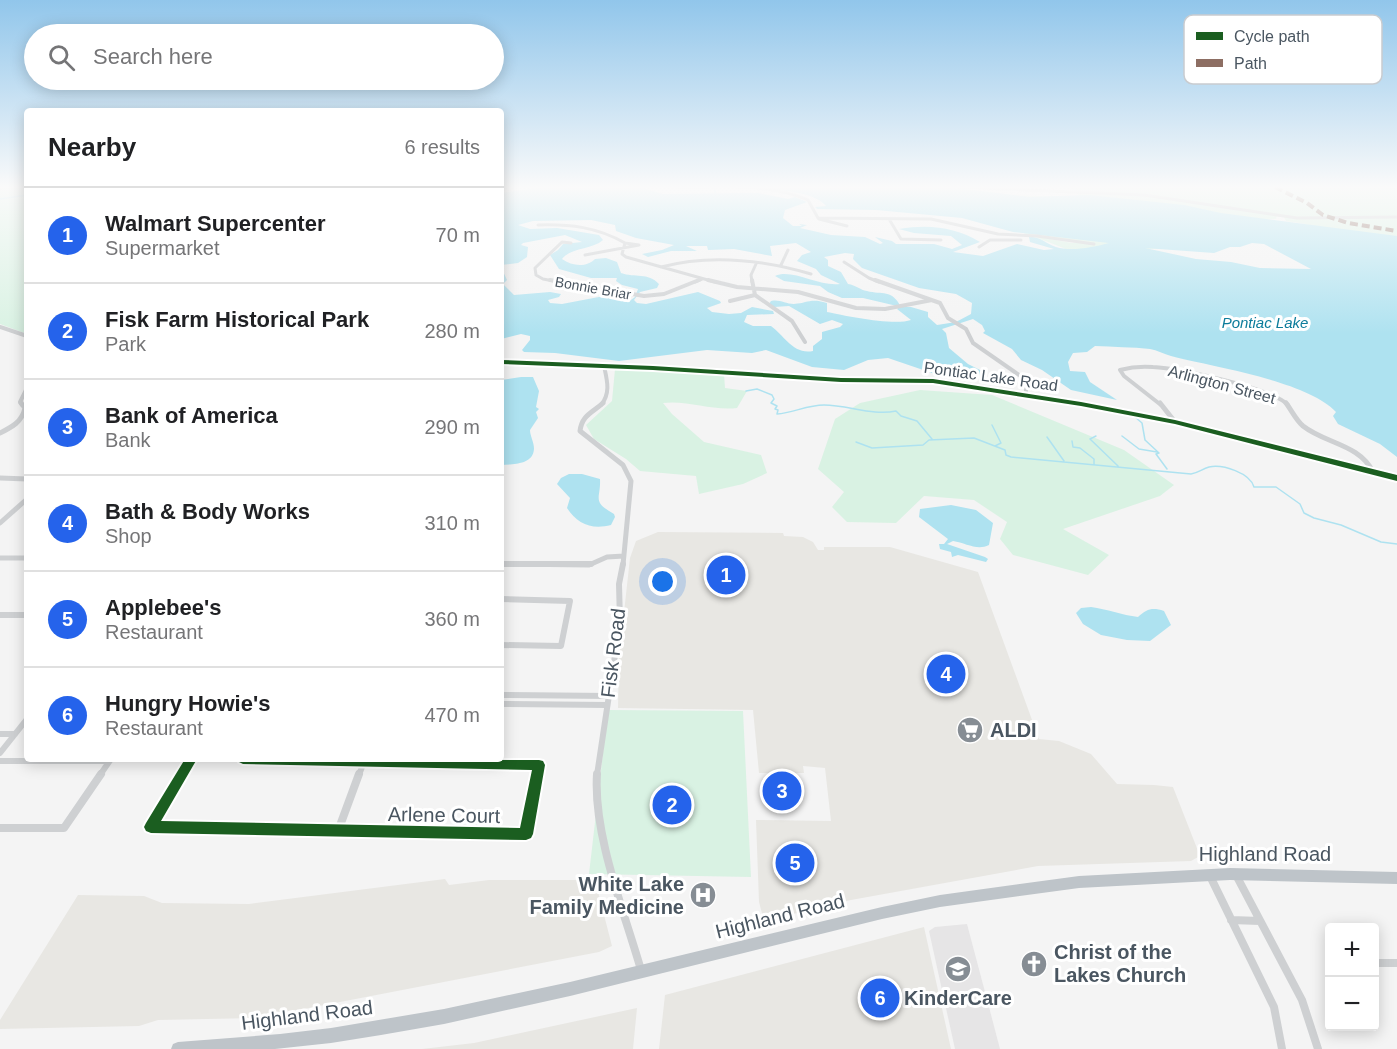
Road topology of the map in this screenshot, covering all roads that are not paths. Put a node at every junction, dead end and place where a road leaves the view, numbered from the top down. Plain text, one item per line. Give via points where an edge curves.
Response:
1 (611, 236) edge
2 (899, 236) edge
3 (1000, 236) edge
4 (1036, 236) edge
5 (941, 240) dead end
6 (1004, 240) junction
7 (1021, 240) dead end
8 (571, 243) dead end
9 (625, 243) junction
10 (1094, 244) dead end
11 (979, 247) dead end
12 (623, 249) junction
13 (789, 250) dead end
14 (585, 255) dead end
15 (844, 262) dead end
16 (756, 264) junction
17 (781, 265) junction
18 (659, 268) junction
19 (811, 274) dead end
20 (702, 279) junction
21 (755, 293) junction
22 (637, 295) joint
23 (932, 300) junction
24 (730, 302) dead end
25 (902, 306) joint
26 (895, 307) joint
27 (0, 327) edge
28 (24, 335) edge
29 (805, 342) dead end
30 (504, 362) edge
31 (604, 366) junction
32 (1026, 395) junction
33 (24, 415) edge
34 (1175, 422) junction
35 (0, 433) edge
36 (1373, 472) junction
37 (0, 478) edge
38 (1397, 478) edge
39 (24, 479) edge
40 (24, 502) edge
41 (0, 523) edge
42 (624, 556) junction
43 (0, 558) edge
44 (24, 558) edge
45 (504, 564) edge
46 (504, 599) edge
47 (0, 615) edge
48 (24, 615) edge
49 (504, 645) edge
50 (504, 695) edge
51 (530, 695) junction
52 (609, 696) junction
53 (504, 704) edge
54 (527, 704) junction
55 (607, 705) junction
56 (24, 723) edge
57 (0, 734) edge
58 (15, 734) junction
59 (0, 753) edge
60 (0, 761) edge
61 (24, 761) edge
62 (109, 762) edge
63 (188, 762) edge
64 (363, 762) edge
65 (434, 762) edge
66 (0, 828) edge
67 (338, 831) junction
68 (1209, 874) junction
69 (1235, 874) junction
70 (1397, 878) edge
71 (1231, 920) junction
72 (1260, 921) junction
73 (1379, 963) edge
74 (1397, 963) edge
75 (642, 972) junction
76 (178, 1049) edge
77 (1282, 1049) edge
78 (1318, 1049) edge

1 - 9 street
2 - 5 street
3 - 6 street
4 - 10 street
6 - 7 street
6 - 11 street via 990,240
8 - 22 street, Bonnie Briar via 562,242 549,252 535,268 536,275
9 - 12 street
9 - 12 street via 639,245
12 - 14 street
12 - 18 street via 626,257
13 - 17 street
15 - 23 street via 869,278
16 - 17 street
16 - 18 street via 697,262
16 - 21 street via 751,272
17 - 19 street
18 - 20 street
20 - 21 street
20 - 22 street, Bonnie Briar via 664,294
21 - 24 street
21 - 26 street via 798,292 856,308
21 - 29 street via 792,321
23 - 25 street
23 - 32 street via 943,305 948,318 966,329 973,343 1022,377
25 - 26 street
27 - 28 street
30 - 31 street, Pontiac Lake Road
31 - 32 street, Pontiac Lake Road via 924,381
31 - 42 street, Fisk Road via 608,396 586,415 580,426 583,435 619,460 630,475
32 - 34 street, Pontiac Lake Road
33 - 35 street
34 - 36 street, Pontiac Lake Road
34 - 36 street, Arlington Street via 1159,402 1120,370 1132,366 1161,367 1282,400 1301,425 1352,451
36 - 38 street, Pontiac Lake Road
37 - 39 street
40 - 41 street
42 - 45 street via 607,557 589,565
42 - 52 street, Fisk Road via 619,584 620,622
43 - 44 street
46 - 49 street via 570,601 561,646
47 - 48 street
50 - 51 street
51 - 52 street
51 - 54 street
52 - 55 street, Fisk Road
53 - 54 street
54 - 55 street
55 - 75 street, Fisk Road via 596,776 597,808
56 - 58 street
57 - 58 street
58 - 59 street
60 - 61 street
62 - 66 street via 64,828
63 - 67 street, Arlene Court via 151,827
64 - 67 street
65 - 67 street, Arlene Court via 539,765 526,834
68 - 69 highway, Highland Road
68 - 71 street
68 - 75 highway, Highland Road via 1062,883 940,901
69 - 70 highway, Highland Road
69 - 72 street
71 - 72 street
71 - 77 street via 1274,1007
72 - 78 street via 1302,1000
73 - 74 street
75 - 76 highway, Highland Road via 501,1006 379,1029

